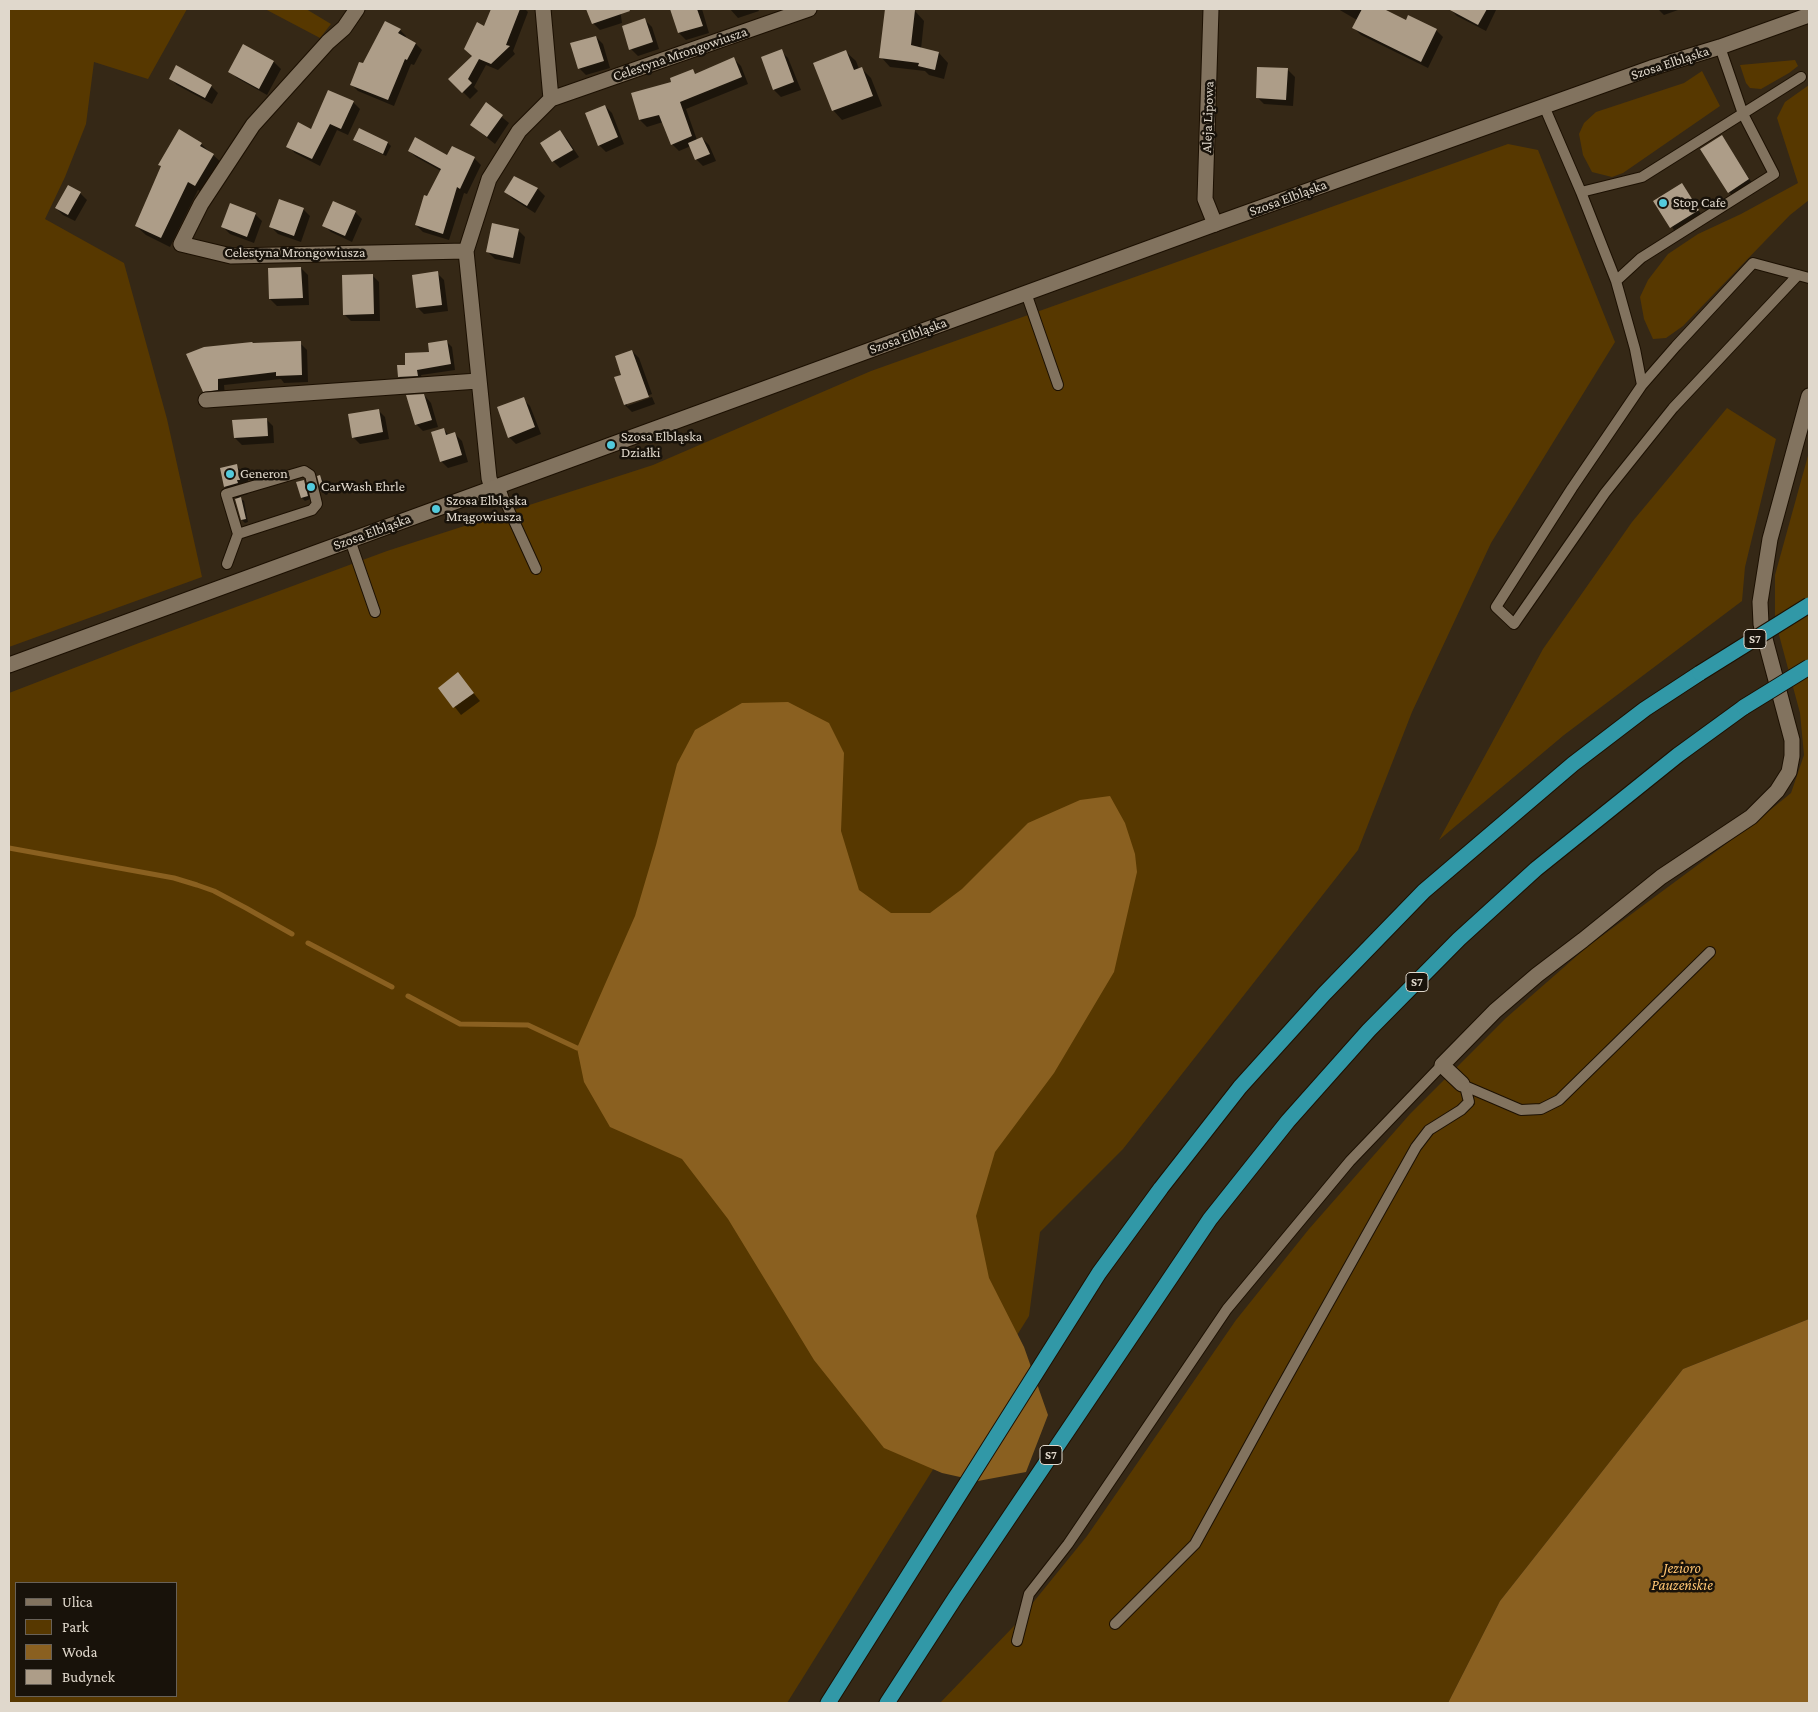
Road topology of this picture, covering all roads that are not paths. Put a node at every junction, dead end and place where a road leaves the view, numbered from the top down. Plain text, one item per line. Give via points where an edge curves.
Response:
1 (357, 9) edge
2 (543, 9) edge
3 (809, 9) edge
4 (1212, 9) edge
5 (1809, 15) edge
6 (1720, 47) junction
7 (1801, 77) dead end
8 (551, 99) junction
9 (1544, 106) junction
10 (1743, 114) junction
11 (1581, 192) junction
12 (1215, 224) junction
13 (466, 251) junction
14 (1798, 275) junction
15 (1809, 278) edge
16 (1616, 281) junction
17 (1026, 293) junction
18 (478, 381) junction
19 (1058, 385) dead end
20 (1642, 386) junction
21 (1809, 396) edge
22 (206, 400) dead end
23 (496, 487) junction
24 (238, 534) junction
25 (350, 540) junction
26 (227, 564) dead end
27 (536, 569) dead end
28 (1809, 604) edge
29 (375, 612) dead end
30 (9, 664) edge
31 (1809, 667) edge
32 (1710, 952) dead end
33 (1442, 1066) junction
34 (1464, 1085) junction
35 (1115, 1624) dead end
36 (1017, 1641) dead end
37 (828, 1703) edge
38 (887, 1703) edge

1 - 13 street, Celestyna Mrongowiusza via 344,28 253,125 201,204 181,244 231,256
2 - 8 street
3 - 8 street, Celestyna Mrongowiusza
4 - 12 street, Aleja Lipowa via 1205,198
5 - 6 street, Szosa Elbląska
6 - 9 street, Szosa Elbląska
6 - 10 lane
7 - 10 lane
8 - 13 street, Celestyna Mrongowiusza via 520,132 488,179
9 - 11 lane
9 - 12 street, Szosa Elbląska
10 - 11 lane via 1642,177
10 - 16 lane via 1774,174 1640,258
11 - 16 lane
12 - 17 street, Szosa Elbląska
13 - 18 street, Celestyna Mrongowiusza
14 - 15 lane
14 - 20 lane via 1753,263
14 - 20 lane via 1673,408 1605,493 1514,624 1496,607
16 - 20 lane
17 - 19 lane
17 - 23 street, Szosa Elbląska
18 - 22 street
18 - 23 street, Celestyna Mrongowiusza via 489,478
21 - 33 street via 1770,539 1760,602 1761,624 1792,740 1789,772 1778,791 1751,818 1661,877 1537,975 1495,1011
23 - 25 street, Szosa Elbląska
23 - 27 lane
24 - 24 lane via 312,510 317,504 310,475 304,472 226,494
24 - 26 lane
25 - 29 lane
25 - 30 street, Szosa Elbląska
28 - 37 highway, S7, bridge via 1645,709 1573,764 1424,891 1240,1087 1099,1273
31 - 38 highway, S7, bridge via 1744,707 1678,755 1536,869 1452,946 1288,1121 1210,1219 1146,1311
32 - 34 lane via 1559,1100 1541,1109 1520,1110
33 - 34 street
33 - 36 lane via 1350,1161 1227,1309 1068,1544 1029,1594
34 - 35 lane via 1469,1102 1430,1130 1416,1147 1196,1544

